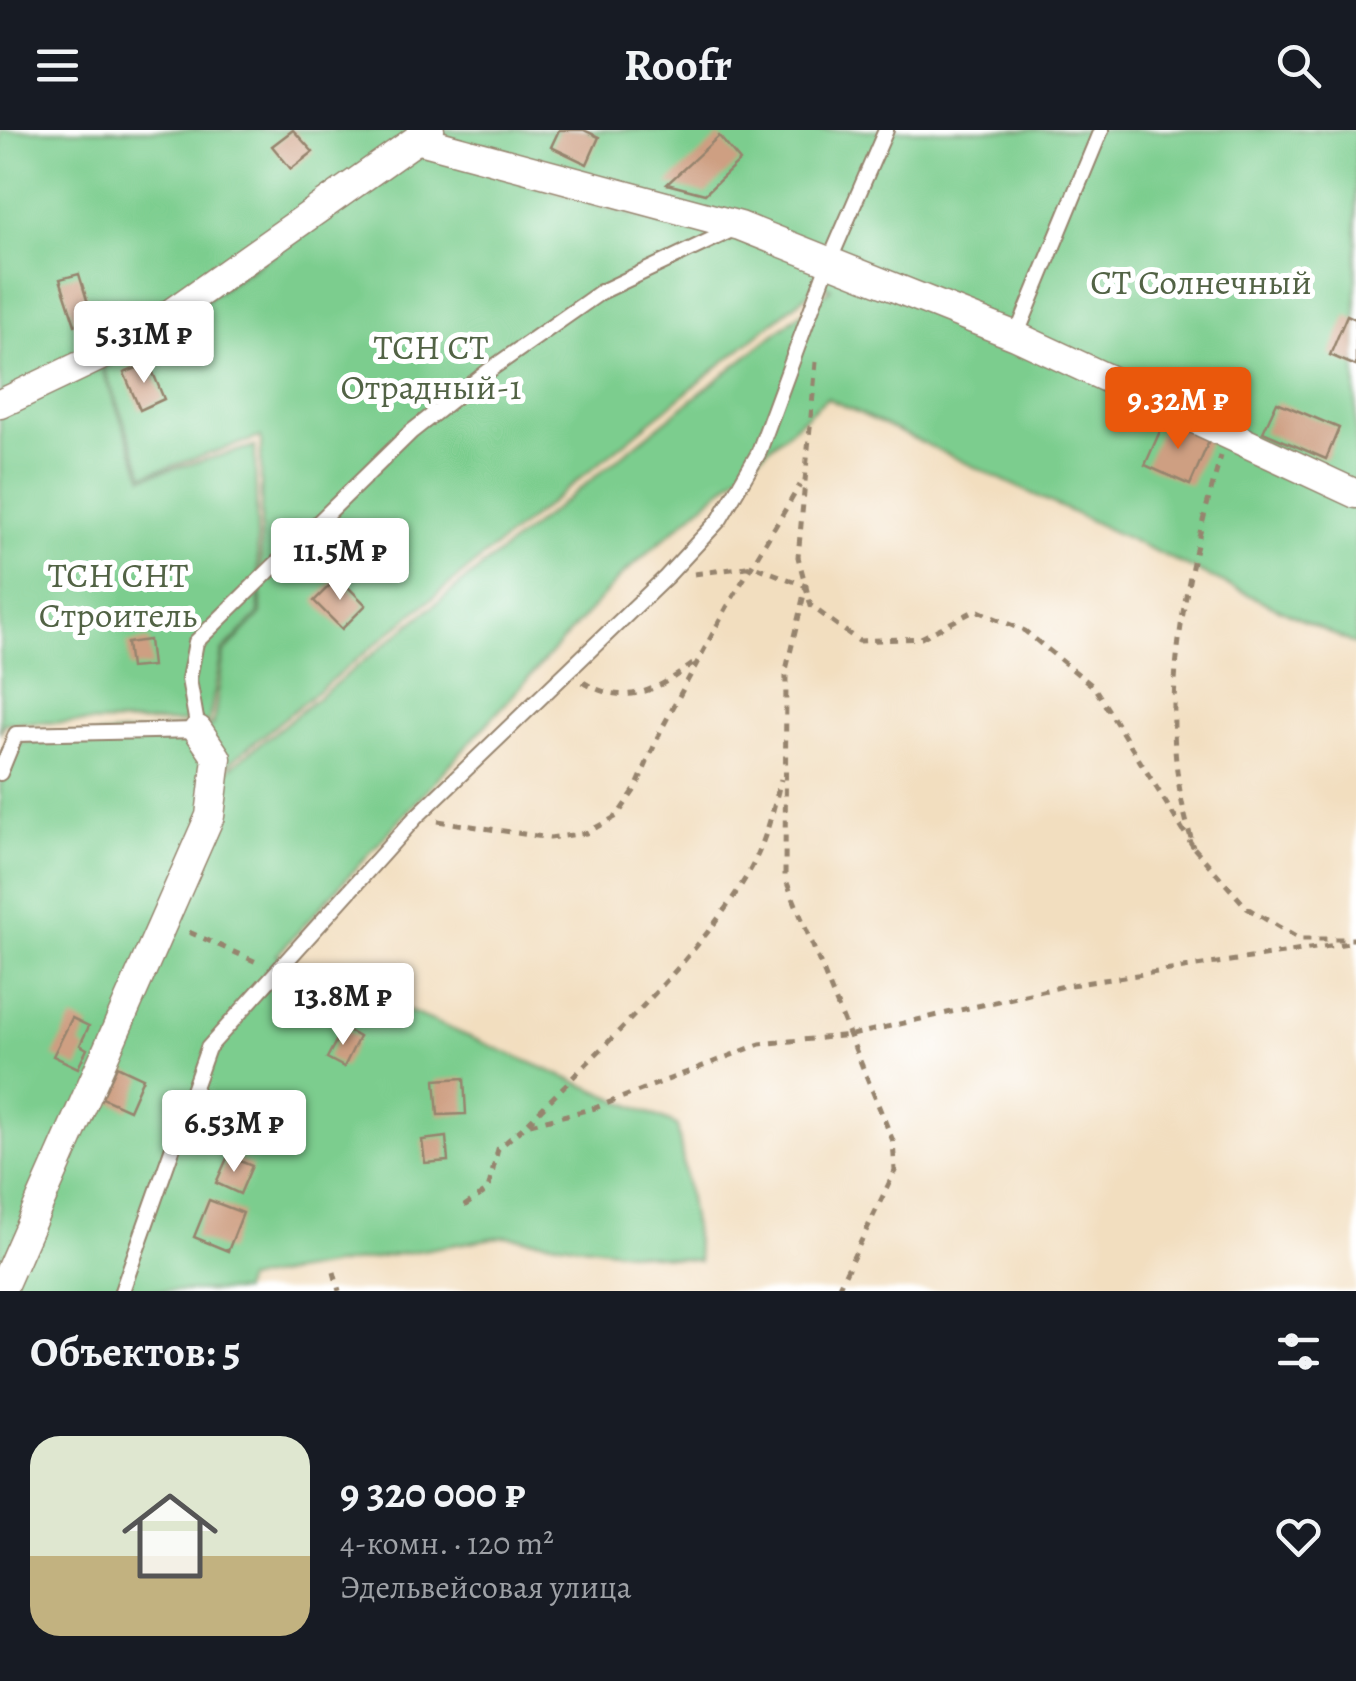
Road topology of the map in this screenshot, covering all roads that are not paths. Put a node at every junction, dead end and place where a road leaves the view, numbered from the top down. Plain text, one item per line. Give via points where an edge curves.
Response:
1 (886, 130) edge
2 (1101, 130) edge
3 (425, 135) edge
4 (740, 226) junction
5 (828, 264) junction
6 (1016, 336) junction
7 (0, 404) edge
8 (1356, 494) edge
9 (198, 730) junction
10 (0, 773) edge
11 (1, 1291) edge
12 (122, 1291) edge

1 - 5 lane
2 - 6 lane
3 - 4 street
3 - 7 street via 130,342
4 - 5 street
4 - 9 lane via 601,292 411,432 196,642 189,679
5 - 6 street
5 - 12 lane via 758,454 720,519 415,818 208,1048
6 - 8 street
9 - 10 lane via 16,734
9 - 11 street via 217,758 210,816

